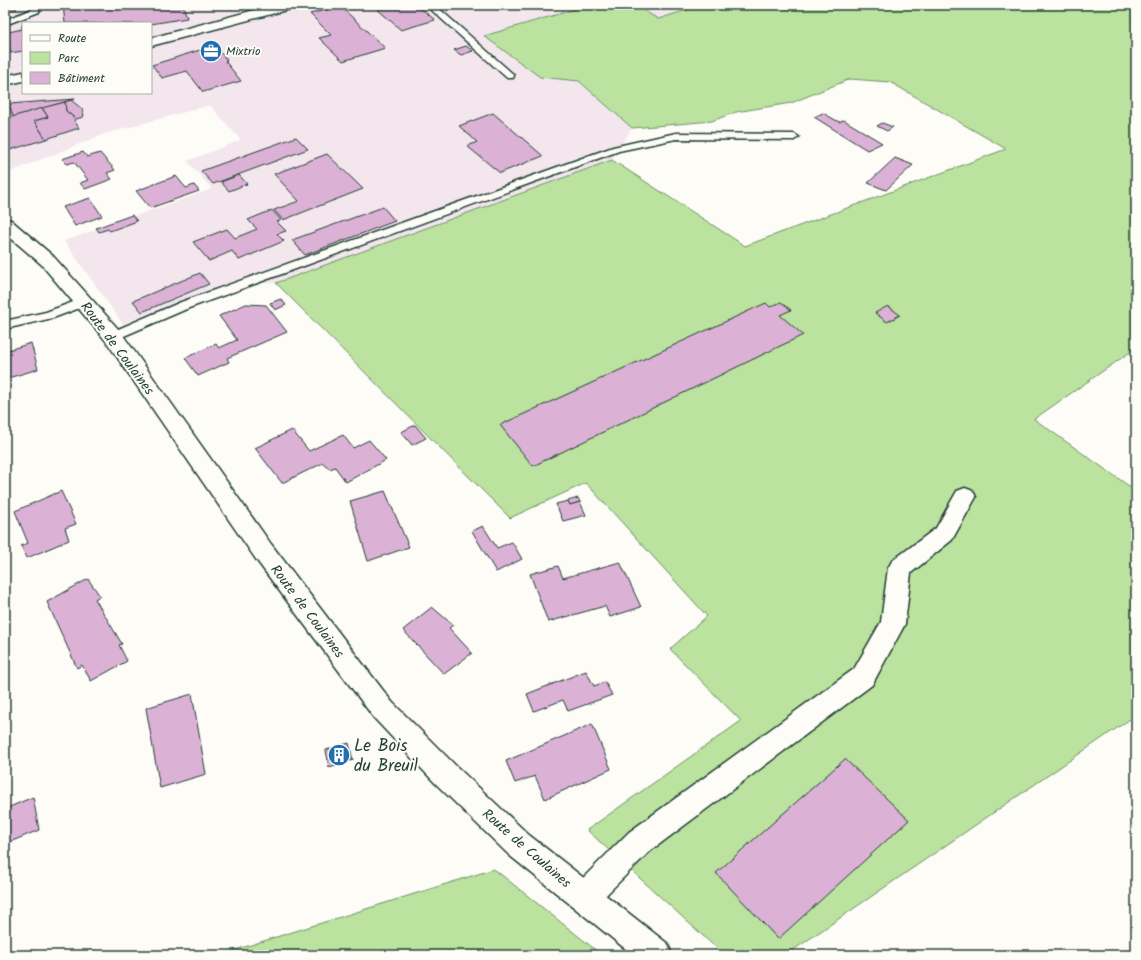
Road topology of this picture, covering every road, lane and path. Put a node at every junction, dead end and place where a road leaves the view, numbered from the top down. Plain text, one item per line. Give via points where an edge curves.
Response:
1 (36, 5) edge
2 (289, 5) edge
3 (430, 5) edge
4 (6, 23) dead end
5 (152, 42) edge
6 (22, 76) edge
7 (510, 76) dead end
8 (5, 81) edge
9 (794, 137) dead end
10 (5, 224) edge
11 (84, 302) junction
12 (5, 325) edge
13 (113, 336) junction
14 (965, 497) dead end
15 (584, 897) junction
16 (657, 955) edge

1 - 4 lane via 36,10
2 - 5 street
3 - 7 lane
6 - 8 street
9 - 13 lane via 676,136 616,149 186,304
10 - 11 street, Route de Coulaines via 46,260
11 - 12 lane
11 - 13 street, Route de Coulaines
13 - 15 street, Route de Coulaines via 263,551 383,710 519,845
14 - 15 street via 944,534 900,568 893,624 863,676 639,842
15 - 16 street, Route de Coulaines

